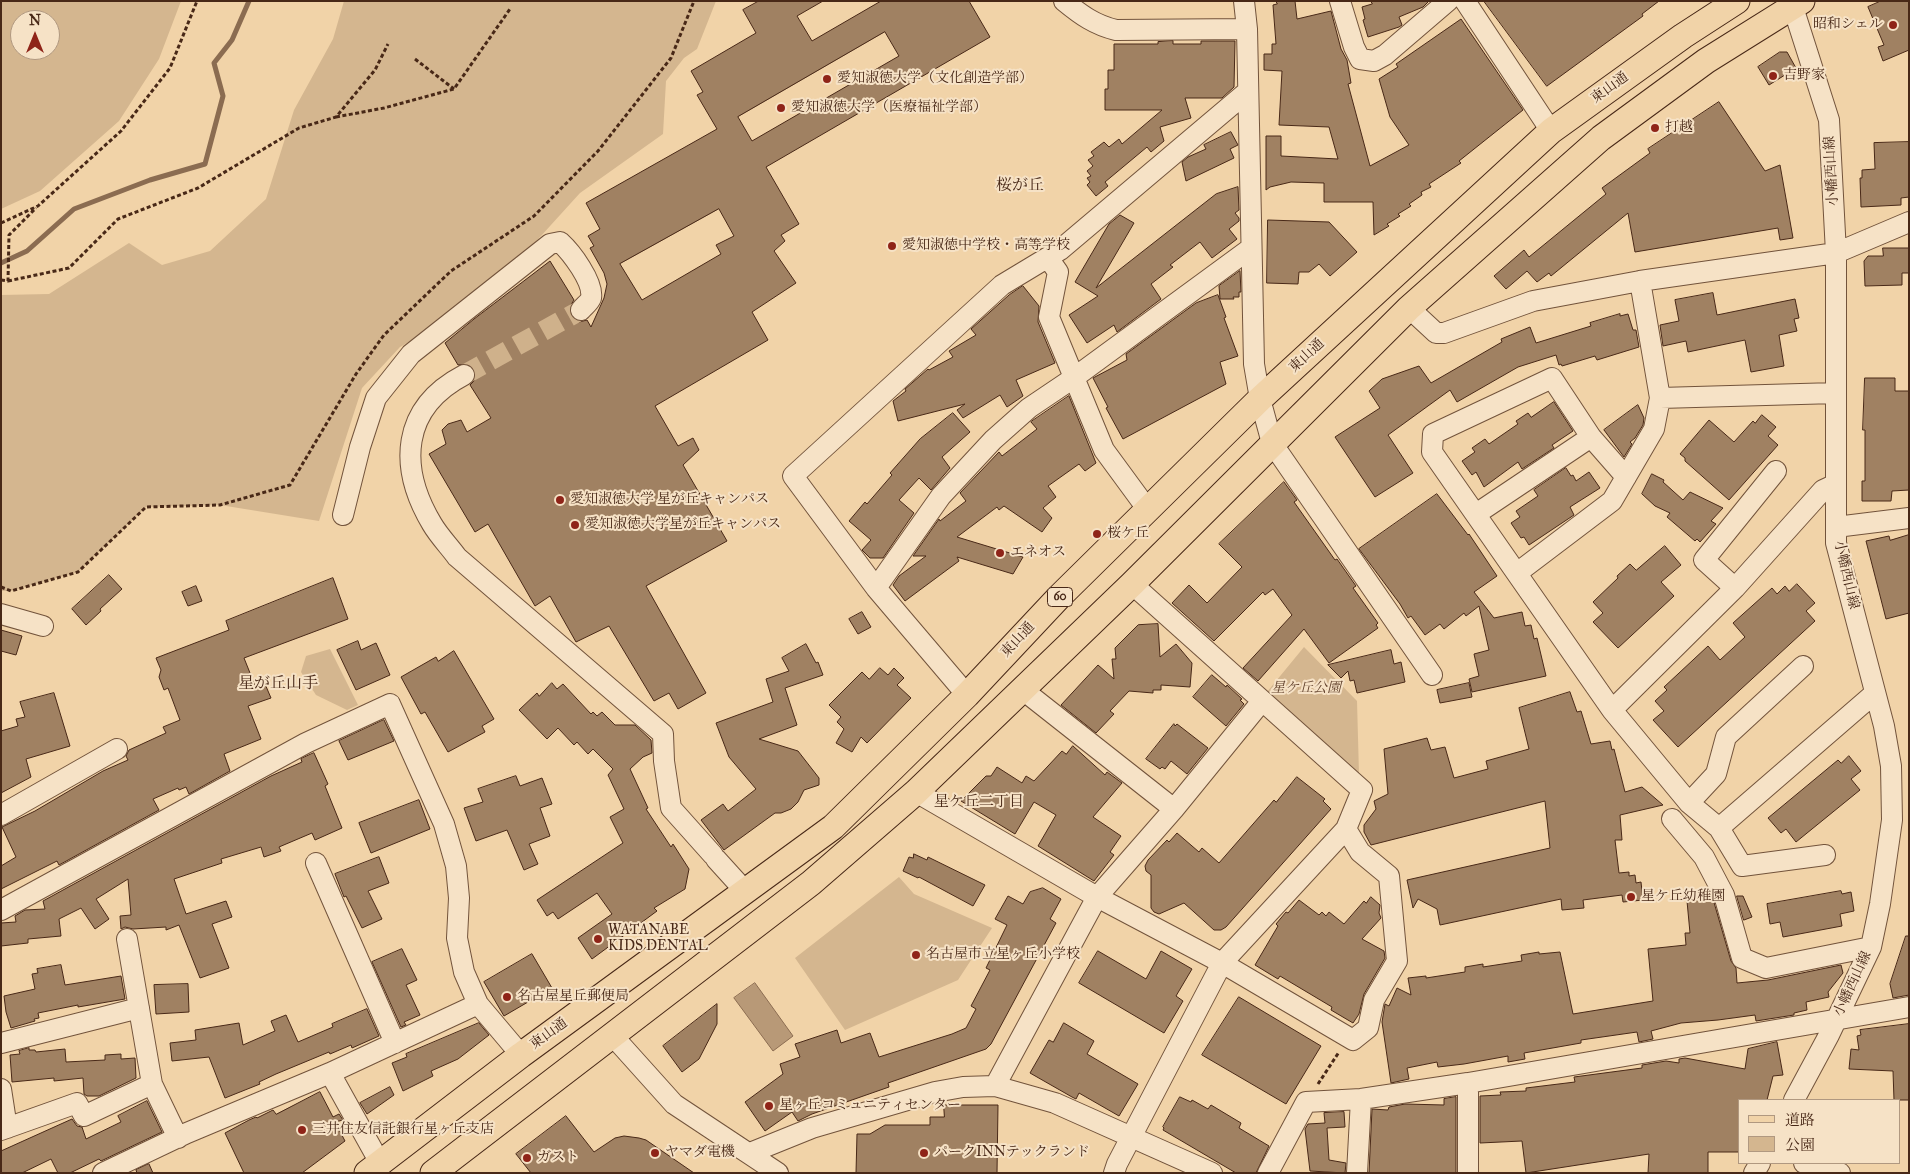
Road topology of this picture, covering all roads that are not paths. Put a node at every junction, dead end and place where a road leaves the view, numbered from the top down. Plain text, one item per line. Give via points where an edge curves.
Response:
1 (1064, 1) edge
2 (1244, 1) edge
3 (1340, 1) edge
4 (1448, 1) edge
5 (1465, 1) edge
6 (1737, 1) edge
7 (1795, 3) edge
8 (1247, 29) junction
9 (1248, 92) junction
10 (1551, 131) junction
11 (1909, 222) edge
12 (1251, 248) junction
13 (1836, 253) junction
14 (1048, 258) junction
15 (1640, 281) junction
16 (1409, 308) junction
17 (581, 310) tunnel mouth
18 (464, 375) tunnel mouth
19 (1075, 377) junction
20 (1836, 393) junction
21 (1660, 398) junction
22 (1260, 399) junction
23 (1591, 437) junction
24 (1272, 443) junction
25 (1776, 471) dead end
26 (1626, 477) junction
27 (1836, 484) junction
28 (1148, 510) junction
29 (1476, 514) junction
30 (343, 515) dead end
31 (1909, 518) edge
32 (1836, 528) junction
33 (1517, 573) junction
34 (1132, 584) junction
35 (876, 588) junction
36 (1734, 588) junction
37 (1, 614) edge
38 (43, 626) dead end
39 (1802, 666) dead end
40 (1432, 674) dead end
41 (1023, 690) junction
42 (1876, 693) junction
43 (967, 695) junction
44 (1262, 701) junction
45 (1612, 710) junction
46 (116, 749) dead end
47 (916, 792) junction
48 (1689, 803) junction
49 (1174, 808) junction
50 (1, 815) edge
51 (1672, 819) dead end
52 (1719, 828) junction
53 (1346, 829) junction
54 (1825, 855) dead end
55 (316, 863) dead end
56 (745, 891) junction
57 (1097, 897) junction
58 (1, 910) edge
59 (127, 939) dead end
60 (1871, 947) junction
61 (1222, 963) junction
62 (478, 1004) junction
63 (1909, 1007) edge
64 (139, 1008) junction
65 (1836, 1021) junction
66 (612, 1035) junction
67 (1, 1043) edge
68 (395, 1043) junction
69 (521, 1054) junction
70 (330, 1073) junction
71 (1468, 1083) junction
72 (152, 1084) junction
73 (995, 1086) junction
74 (1, 1089) edge
75 (1361, 1099) junction
76 (1795, 1099) edge
77 (4, 1129) edge
78 (1132, 1137) junction
79 (178, 1138) junction
80 (750, 1153) junction
81 (1808, 1164) edge
82 (373, 1168) edge
83 (103, 1173) edge
84 (433, 1173) edge
85 (778, 1173) edge
86 (1114, 1173) edge
87 (1212, 1173) edge
88 (1268, 1173) edge
89 (1357, 1173) edge
90 (1468, 1173) edge
91 (1840, 1173) edge

1 - 8 street via 1086,19 1116,30
2 - 8 street
3 - 4 street via 1360,58 1374,61
5 - 10 street
6 - 10 main road, 東山通 / 60
7 - 13 street, 小幡西山線 via 1829,120
7 - 16 main road via 1706,61 1601,138
8 - 9 street
9 - 12 street
9 - 14 street
10 - 22 main road, 東山通 / 60
11 - 13 street
12 - 19 street
12 - 22 street via 1254,364
13 - 15 street
13 - 20 street, 小幡西山線
14 - 19 street via 1058,272 1048,317
14 - 35 street via 1002,285 793,476
15 - 16 street via 1533,301 1444,333 1436,333
15 - 21 street
16 - 24 main road
17 - 30 street via 590,300 592,290 570,251 560,242 550,244 411,354 376,398
18 - 56 street via 446,384 430,401 413,431 409,447 410,469 418,498 432,526 457,557 664,734 664,761 671,808
19 - 28 street via 1104,450
19 - 35 street via 1029,408 993,440 941,496
20 - 21 street
20 - 27 street, 小幡西山線
21 - 26 street via 1654,429
22 - 24 street
22 - 28 main road, 東山通 / 60
23 - 26 street
23 - 29 street
23 - 29 street via 1552,378 1433,434 1432,452
24 - 34 main road
24 - 40 street
25 - 36 street via 1704,560
26 - 33 street via 1612,501
27 - 32 street, 小幡西山線
27 - 36 street via 1823,490
28 - 43 main road, 東山通 / 60 via 1059,597
29 - 33 street
31 - 32 street
32 - 42 street, 小幡西山線 via 1842,568
33 - 45 street
34 - 41 main road
34 - 44 street
35 - 43 street
36 - 45 street
37 - 38 street
39 - 48 street via 1726,737 1716,774
41 - 47 main road
41 - 49 street
42 - 52 street
42 - 60 street, 小幡西山線 via 1891,766 1892,820
43 - 56 main road, 東山通 / 60 via 833,827
44 - 49 street
44 - 53 street via 1362,790
45 - 48 street
46 - 50 street
47 - 57 street
47 - 66 main road via 811,883
48 - 52 street
49 - 57 street
51 - 60 street via 1704,857 1724,895 1742,958 1766,968
52 - 54 street via 1742,866
53 - 61 street
53 - 61 street via 1360,852 1389,876 1397,961 1374,1000 1368,1028 1353,1040
55 - 68 street
56 - 69 main road, 東山通 / 60
57 - 61 street
57 - 73 street
58 - 62 street via 306,742 390,704 444,824 456,866 459,898 457,938 464,972
59 - 64 street
60 - 65 street, 小幡西山線
61 - 78 street
62 - 68 street
62 - 69 street
63 - 65 street
64 - 67 street
64 - 72 street
65 - 71 street
65 - 76 street, 小幡西山線
66 - 80 street via 674,1104
66 - 84 main road
68 - 70 street
69 - 82 main road, 東山通 / 60
70 - 79 street
70 - 82 street
71 - 75 street
71 - 90 street
72 - 77 street via 84,1116 77,1104
72 - 79 street
73 - 78 street via 1055,1103
73 - 80 street via 935,1092 812,1128
74 - 77 street
75 - 88 street via 1306,1102
75 - 89 street
78 - 86 street
78 - 87 street
79 - 83 street
80 - 85 street
81 - 91 street

